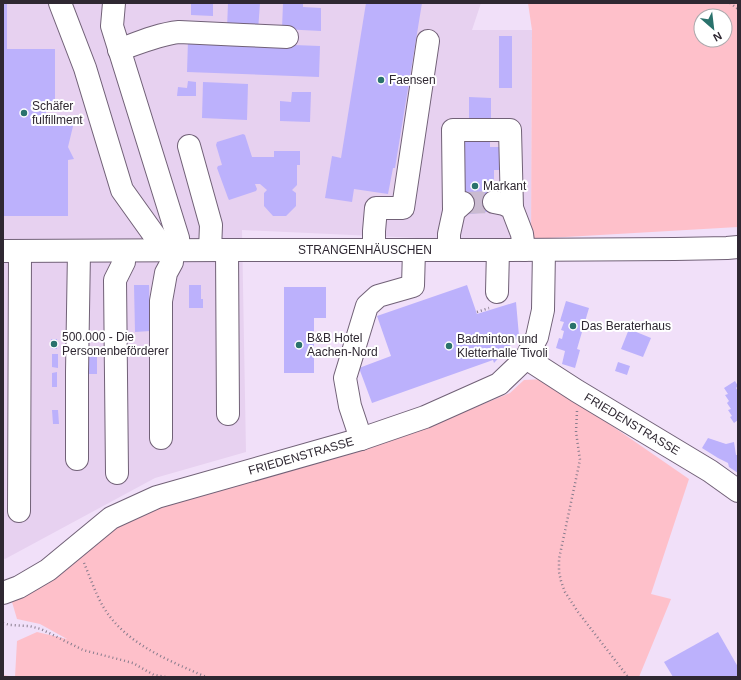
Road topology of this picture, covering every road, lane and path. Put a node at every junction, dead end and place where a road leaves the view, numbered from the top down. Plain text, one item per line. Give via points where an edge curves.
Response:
1 (60, 3) edge
2 (114, 3) edge
3 (730, 3) edge
4 (738, 9) edge
5 (287, 37) dead end
6 (428, 41) dead end
7 (119, 50) junction
8 (189, 146) dead end
9 (734, 249) edge
10 (170, 250) junction
11 (219, 250) junction
12 (374, 250) junction
13 (414, 250) junction
14 (449, 250) junction
15 (498, 250) junction
16 (534, 250) junction
17 (12, 251) edge
18 (79, 251) junction
19 (124, 251) junction
20 (493, 300) joint
21 (477, 312) dead end
22 (526, 358) junction
23 (577, 391) junction
24 (228, 414) dead end
25 (161, 438) dead end
26 (361, 439) junction
27 (77, 459) dead end
28 (117, 473) dead end
29 (738, 491) edge
30 (20, 511) dead end
31 (74, 548) junction
32 (3, 593) edge
33 (3, 623) edge
34 (166, 677) edge
35 (206, 677) edge
36 (628, 677) edge

1 - 10 street via 85,68 122,190 157,239
2 - 7 street via 112,26
3 - 4 path
5 - 7 street via 173,32
6 - 12 street via 403,208 376,208
7 - 10 street via 178,238
8 - 11 street
9 - 16 street, STRANGENHÄUSCHEN
10 - 11 street, STRANGENHÄUSCHEN
10 - 19 street, STRANGENHÄUSCHEN
10 - 25 street via 172,262 166,273 161,301
11 - 12 street, STRANGENHÄUSCHEN
11 - 24 street
12 - 13 street, STRANGENHÄUSCHEN
13 - 14 street, STRANGENHÄUSCHEN
13 - 26 street via 413,286 378,296 367,306 345,378 350,406
14 - 15 street, STRANGENHÄUSCHEN
14 - 16 street, FRIEDENSTRASSE via 448,234 459,207 453,130 510,130 503,205
15 - 16 street, STRANGENHÄUSCHEN
15 - 20 street
16 - 22 street, FRIEDENSTRASSE via 543,310 537,337
17 - 18 street, STRANGENHÄUSCHEN
17 - 30 street
18 - 19 street, STRANGENHÄUSCHEN
18 - 27 street
19 - 28 street via 124,262 115,280
20 - 21 path
22 - 23 street, FRIEDENSTRASSE
22 - 26 street, FRIEDENSTRASSE via 499,384 425,417
23 - 29 street, FRIEDENSTRASSE via 710,471
23 - 36 path via 576,432 580,460 559,559 559,572 565,592 578,612
26 - 31 street, FRIEDENSTRASSE via 157,497 111,518
31 - 32 street, FRIEDENSTRASSE via 48,570
31 - 35 path via 84,563 104,608 116,623 133,639 154,653
33 - 34 path via 41,629 83,650 133,663 154,675

